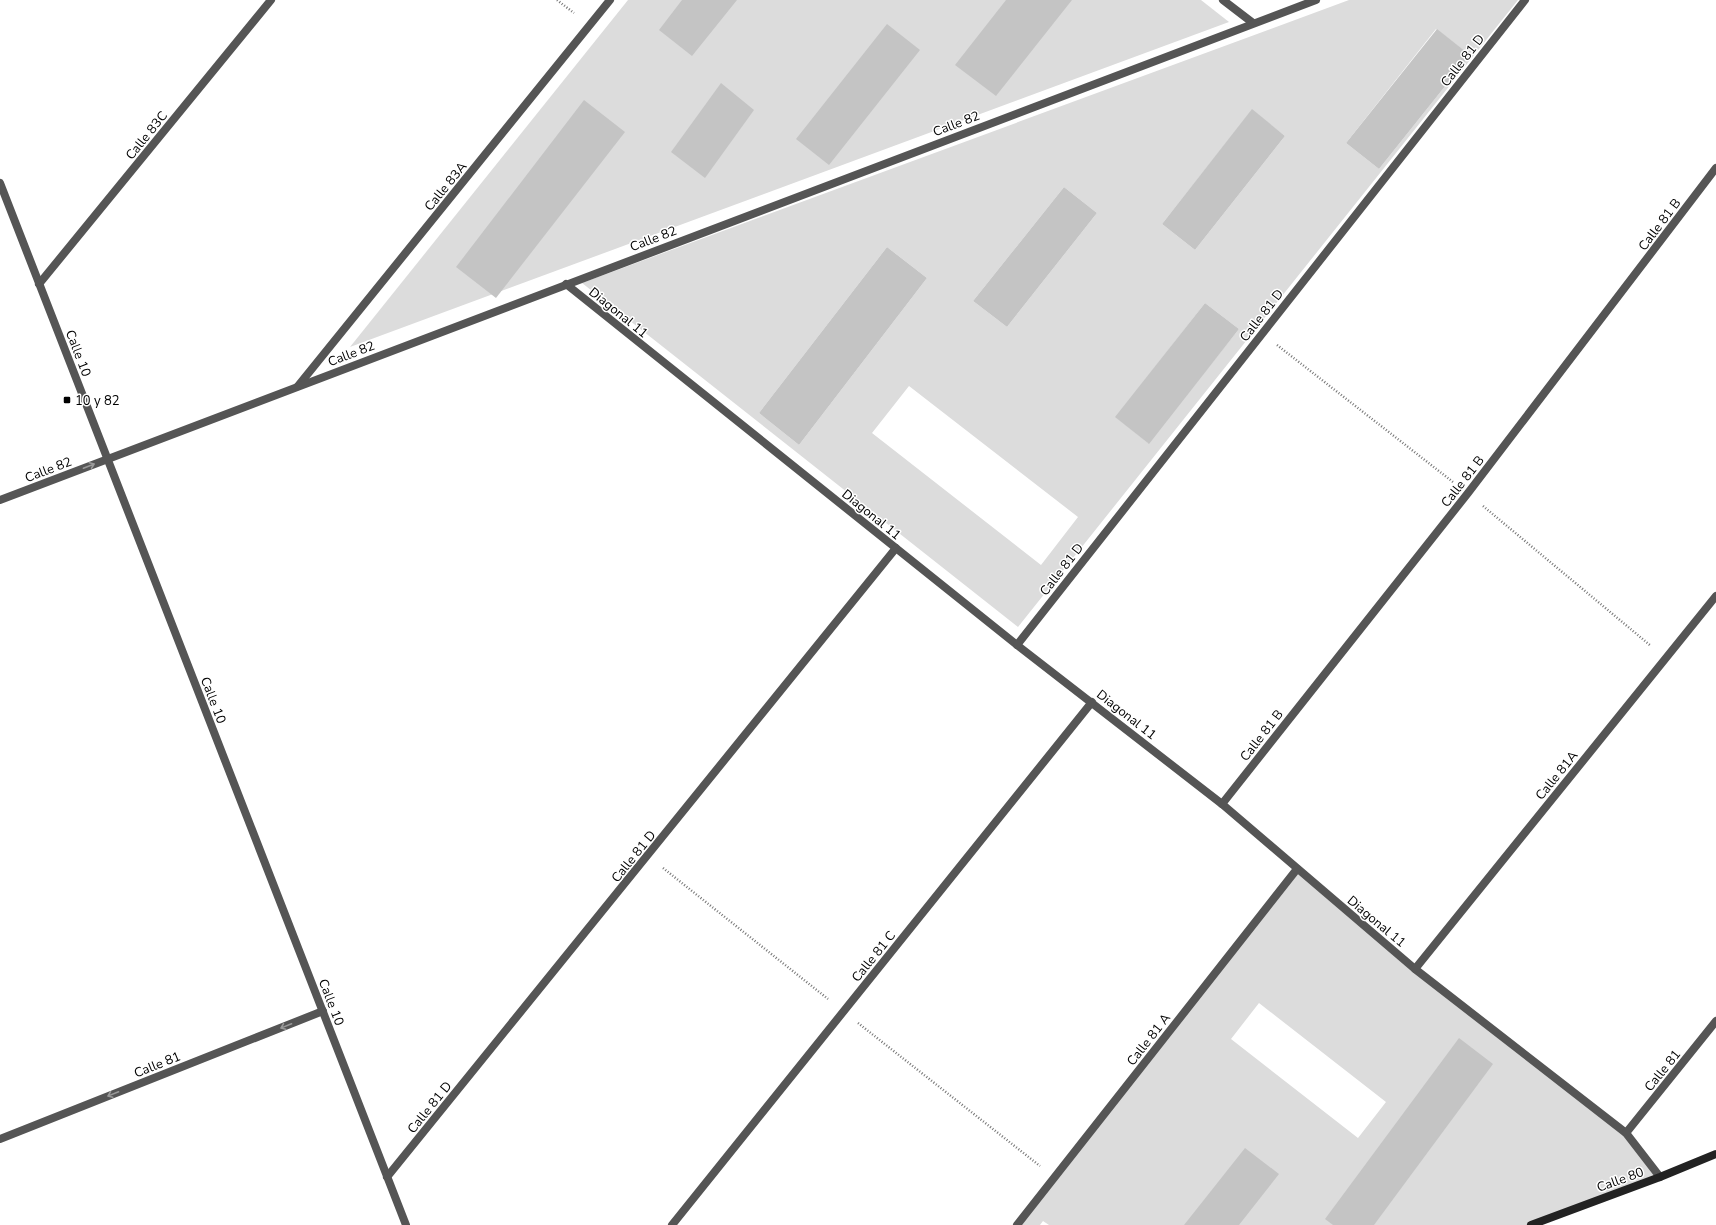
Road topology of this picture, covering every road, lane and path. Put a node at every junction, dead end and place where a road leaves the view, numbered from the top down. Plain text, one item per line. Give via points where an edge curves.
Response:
1 (271, 0) edge
2 (610, 0) edge
3 (1223, 0) edge
4 (1316, 0) edge
5 (1525, 0) edge
6 (1253, 23) junction
7 (1716, 168) edge
8 (0, 183) edge
9 (39, 284) junction
10 (566, 284) junction
11 (297, 386) junction
12 (107, 459) junction
13 (0, 500) edge
14 (896, 548) junction
15 (1716, 596) edge
16 (1017, 645) junction
17 (1092, 702) junction
18 (1222, 804) junction
19 (1297, 868) junction
20 (1415, 969) junction
21 (323, 1011) junction
22 (1716, 1021) edge
23 (1626, 1134) junction
24 (0, 1139) edge
25 (1716, 1154) edge
26 (387, 1177) junction
27 (1660, 1177) junction
28 (406, 1225) edge
29 (672, 1225) edge
30 (1017, 1225) edge
31 (1531, 1225) edge

1 - 9 street, Calle 83C
2 - 11 street, Calle 83A
3 - 6 street
4 - 6 street, Calle 82
5 - 16 street, Calle 81 D
6 - 10 street, Calle 82
7 - 18 street, Calle 81 B via 1468,493
8 - 9 street, Calle 10
9 - 12 street, Calle 10
10 - 11 street, Calle 82
10 - 14 street, Diagonal 11
11 - 12 street, Calle 82
13 -> 12 street, Calle 82
12 - 21 street, Calle 10
14 - 16 street, Diagonal 11
14 - 26 street, Calle 81 D
15 - 20 street, Calle 81A
16 - 17 street, Diagonal 11
17 - 18 street, Diagonal 11
17 - 29 street, Calle 81 C
18 - 19 street, Diagonal 11
19 - 20 street, Diagonal 11
19 - 30 street, Calle 81 A
20 - 23 street, Diagonal 11
21 -> 24 street, Calle 81
21 - 26 street, Calle 10
22 - 23 street, Calle 81
23 - 27 street, Diagonal 11
25 - 27 street, Calle 80
26 - 28 street, Calle 10
27 - 31 street, Calle 80

